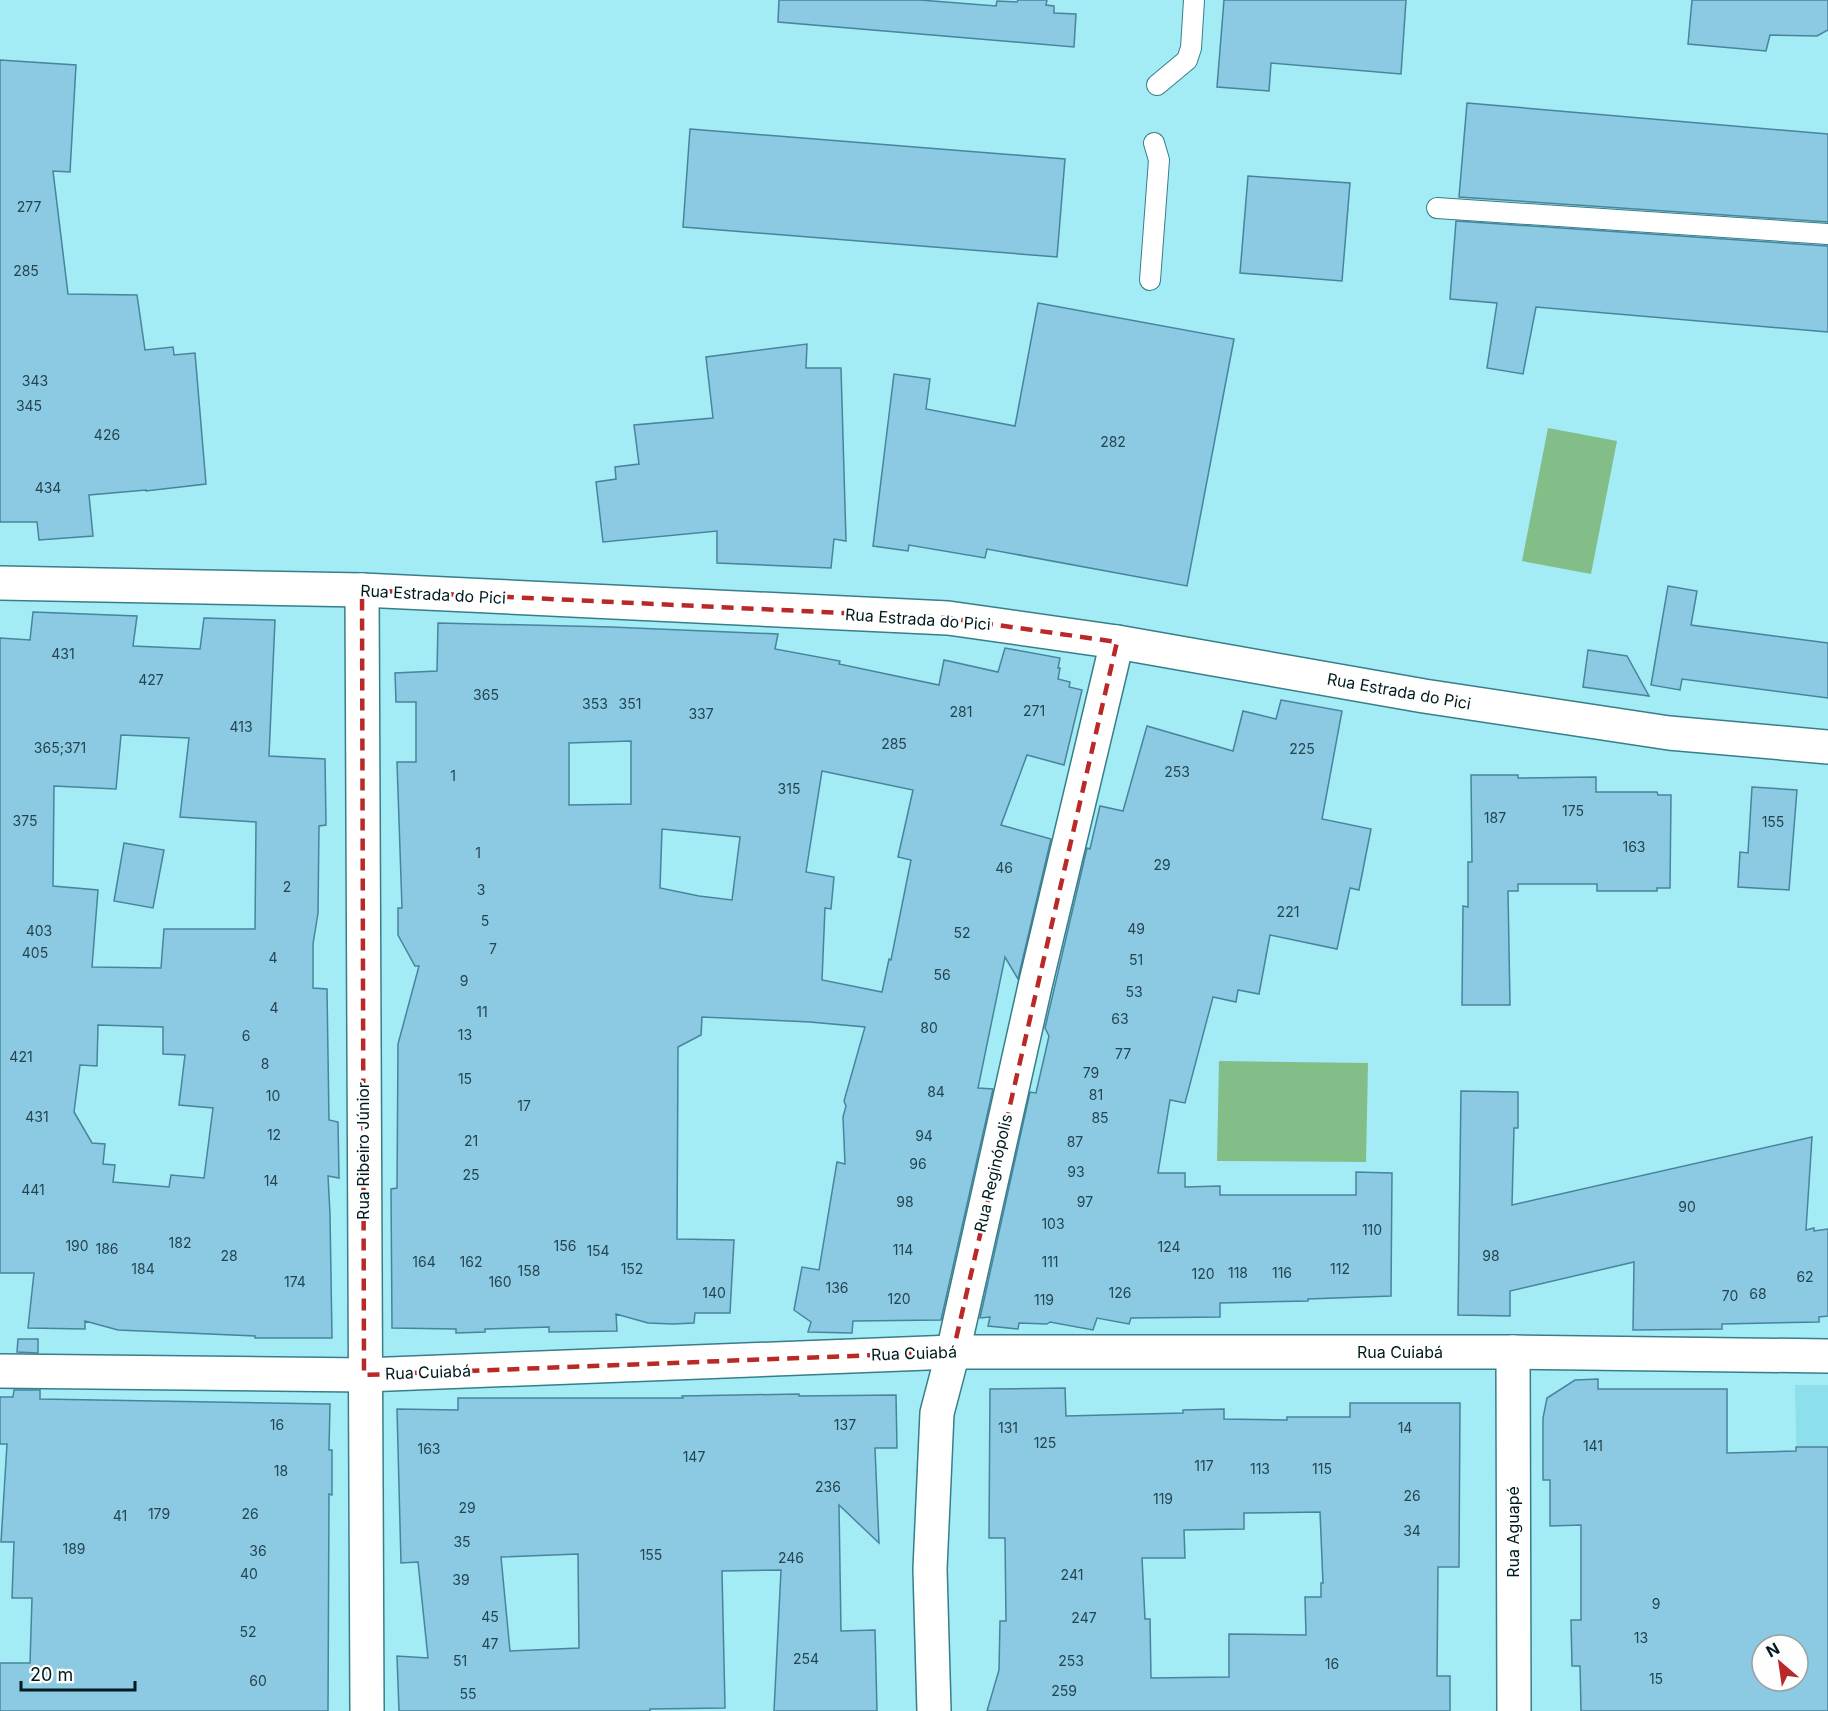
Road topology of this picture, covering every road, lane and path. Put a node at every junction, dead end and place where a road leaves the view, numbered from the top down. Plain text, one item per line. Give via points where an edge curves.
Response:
1 (1194, 0) edge
2 (1157, 85) dead end
3 (1154, 142) dead end
4 (1437, 208) dead end
5 (1828, 234) edge
6 (1150, 280) dead end
7 (0, 583) edge
8 (362, 590) junction
9 (1117, 642) junction
10 (1828, 747) edge
11 (953, 1352) junction
12 (1513, 1352) junction
13 (1828, 1356) edge
14 (0, 1371) edge
15 (364, 1375) junction
16 (367, 1711) edge
17 (934, 1711) edge
18 (1514, 1711) edge

1 - 2 lane via 1187,60
3 - 6 lane via 1159,160
4 - 5 lane
7 - 8 street, Rua Estrada do Pici
8 - 9 street, Rua Estrada do Pici via 948,618
8 - 15 street, Rua Ribeiro Júnior
9 - 10 street, Rua Estrada do Pici via 1657,732
9 - 11 street, Rua Reginópolis
11 - 12 street, Rua Cuiabá
11 - 15 street, Rua Cuiabá
11 - 17 street, Rua Reginópolis via 937,1413 930,1569
12 - 13 street, Rua Cuiabá
12 - 18 street, Rua Aguapé
14 - 15 street, Rua Cuiabá
15 - 16 street, Rua Ribeiro Júnior

